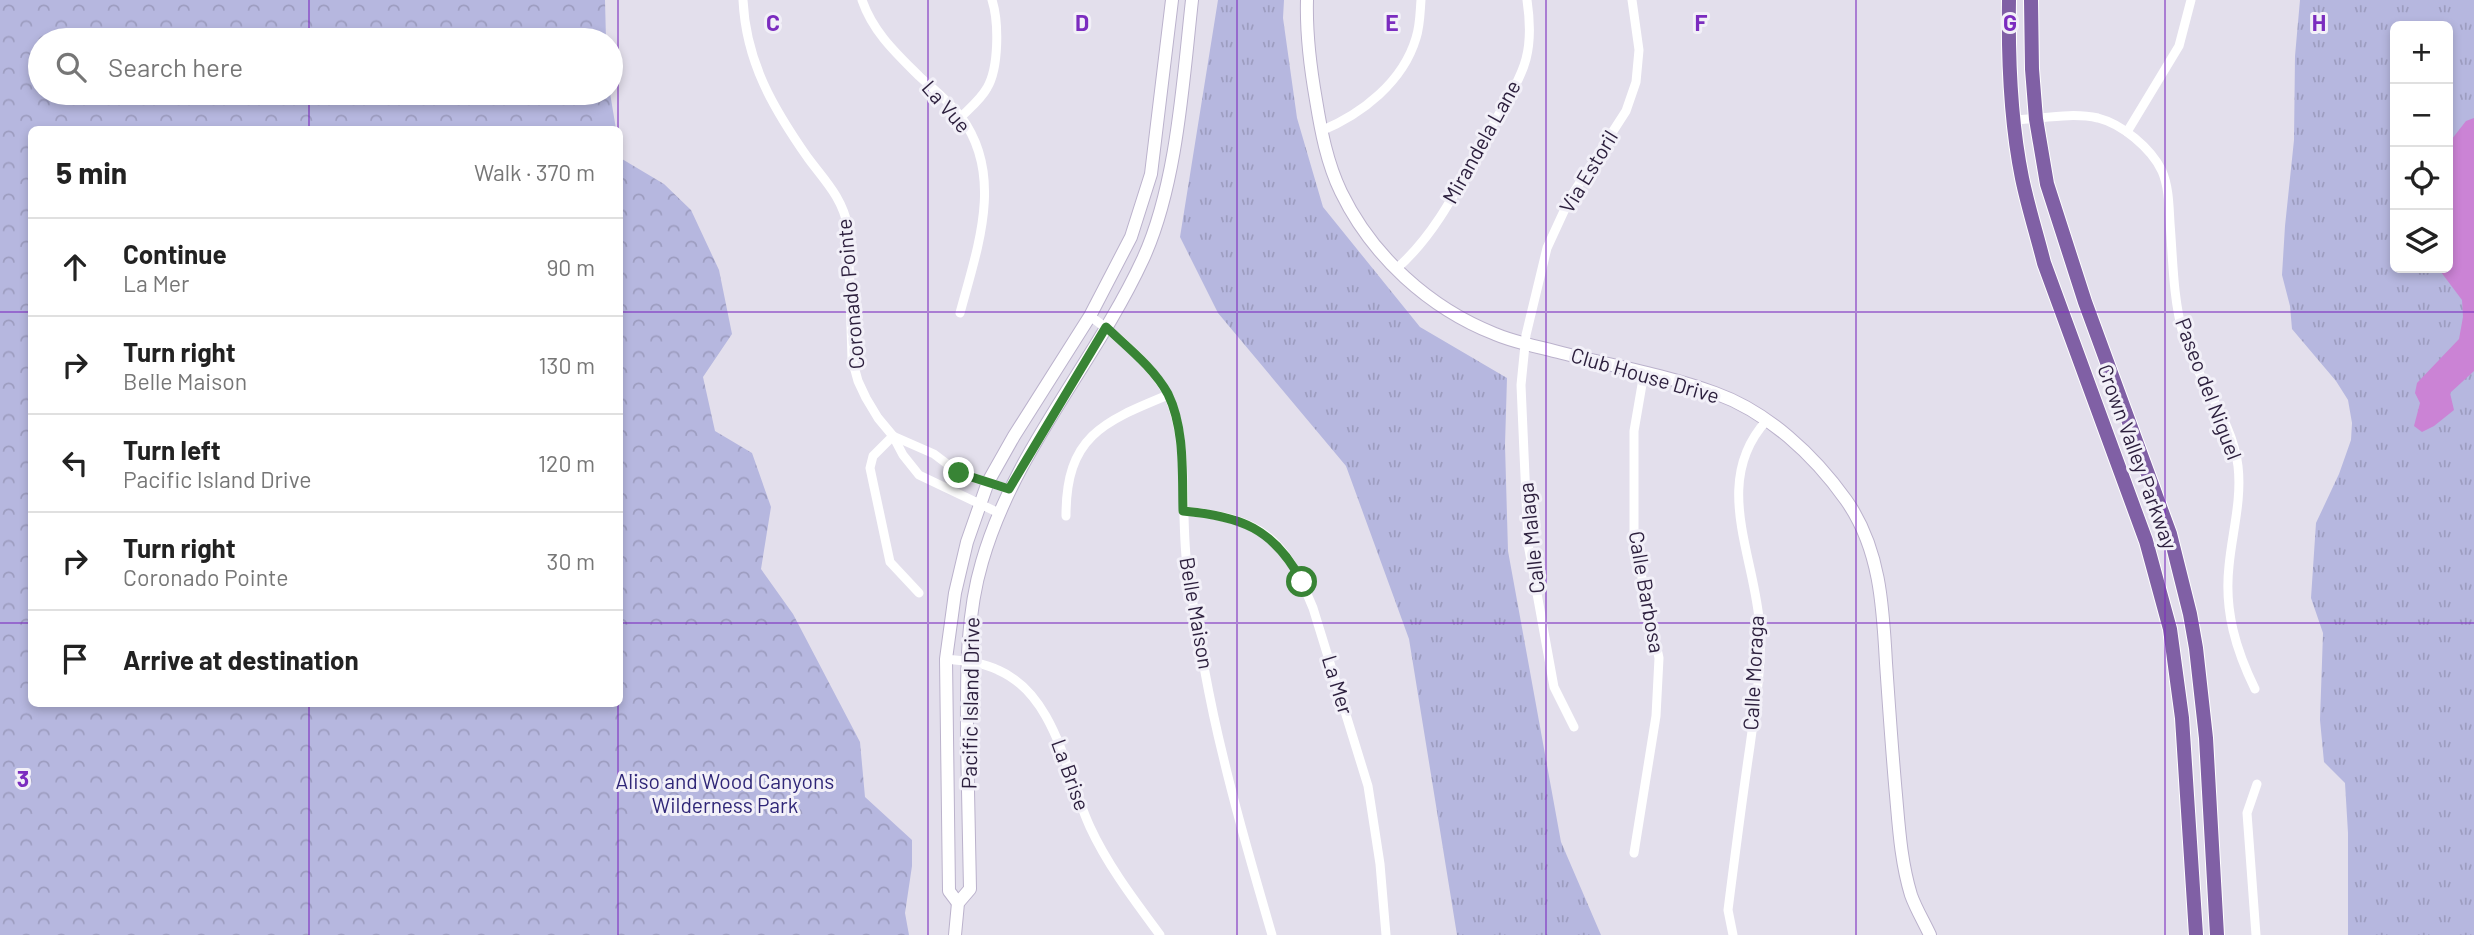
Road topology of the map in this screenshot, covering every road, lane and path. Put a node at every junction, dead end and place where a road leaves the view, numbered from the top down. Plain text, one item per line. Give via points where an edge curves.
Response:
1 (743, 0) edge
2 (862, 0) edge
3 (992, 0) edge
4 (1172, 0) edge
5 (1192, 0) edge
6 (1307, 0) edge
7 (1421, 0) edge
8 (1527, 0) edge
9 (1632, 0) edge
10 (2009, 0) edge
11 (2031, 0) edge
12 (2191, 0) edge
13 (961, 117) junction
14 (2036, 119) junction
15 (2013, 120) junction
16 (1321, 131) junction
17 (2127, 132) junction
18 (1396, 269) junction
19 (960, 313) dead end
20 (1090, 316) junction
21 (1106, 327) junction
22 (1527, 344) junction
23 (1644, 373) junction
24 (1168, 395) junction
25 (1767, 420) junction
26 (893, 436) junction
27 (988, 482) junction
28 (1009, 489) junction
29 (980, 504) junction
30 (1183, 511) junction
31 (999, 513) junction
32 (1066, 516) dead end
33 (919, 593) dead end
34 (946, 659) junction
35 (968, 662) junction
36 (2255, 689) dead end
37 (1574, 727) dead end
38 (2257, 784) dead end
39 (1634, 852) dead end
40 (958, 903) junction
41 (955, 935) edge
42 (1160, 935) edge
43 (1272, 935) edge
44 (1387, 935) edge
45 (1733, 935) edge
46 (1930, 935) edge
47 (2196, 935) edge
48 (2217, 935) edge
49 (2256, 935) edge

1 - 26 street, Coronado Pointe via 759,78 787,128 844,208 852,359 866,398
2 - 13 street, La Vue via 877,32
3 - 13 street via 997,44 989,86
4 - 20 main road, Pacific Island Drive via 1151,174 1131,237
5 - 21 main road, Pacific Island Drive via 1169,184 1144,258
6 - 16 main road, Club House Drive via 1306,35
7 - 16 street via 1416,38 1396,77 1346,121
8 - 18 street, Mirandela Lane via 1530,36 1526,61 1442,214
9 - 22 street, Via Estoril via 1639,50 1636,82 1626,111 1570,198 1547,248
10 - 15 main road, Crown Valley Parkway
11 - 14 main road, Crown Valley Parkway
12 - 17 street via 2179,46
13 - 19 street, La Vue via 975,141 983,172 985,212
14 - 15 street, Paseo del Niguel
14 - 17 street, Paseo del Niguel via 2096,118
14 - 48 main road, Crown Valley Parkway via 2047,184 2066,250 2158,497 2180,570 2196,648 2206,738
15 - 47 main road, Crown Valley Parkway via 2022,178 2044,262 2146,541 2170,629 2182,718
16 - 18 main road, Club House Drive via 1341,191 1379,252
17 - 36 street, Paseo del Niguel via 2162,172 2183,334 2233,443 2239,490 2227,599 2242,663
18 - 22 main road, Club House Drive via 1449,312
20 - 21 street, Belle Maison
20 - 27 main road, Pacific Island Drive
21 - 24 street, Belle Maison
21 - 28 main road, Pacific Island Drive
22 - 23 main road, Club House Drive
22 - 37 street, Calle Malaga via 1521,385 1528,544 1554,687
23 - 25 main road, Club House Drive via 1716,393
23 - 39 street, Calle Barbosa via 1634,431 1634,540 1659,658 1657,716
24 - 30 street, Belle Maison via 1181,446
24 - 32 street via 1131,410 1088,439 1073,463 1066,489
25 - 45 street, Calle Moraga via 1751,440 1738,479 1737,505 1760,630 1756,700 1728,910
25 - 46 main road, Club House Drive via 1829,479 1860,522 1870,550 1883,605 1900,849 1912,898
26 - 27 street, Coronado Pointe via 934,454 959,473
26 - 29 street, Coronado Pointe via 919,475
26 - 33 street via 873,456 870,468 890,562
27 - 28 street, Coronado Pointe
27 - 29 main road, Pacific Island Drive
28 - 31 main road, Pacific Island Drive
29 - 31 street, Coronado Pointe
29 - 34 main road, Pacific Island Drive via 955,593
30 - 43 street, Belle Maison via 1188,576 1220,743
30 - 44 street, La Mer via 1216,514 1255,528 1290,559 1302,582 1368,786
31 - 35 main road, Pacific Island Drive via 981,565
34 - 35 street, La Brise
34 - 40 main road, Pacific Island Drive via 949,891
35 - 40 main road, Pacific Island Drive via 970,889
35 - 42 street, La Brise via 1000,670 1042,707 1091,831
38 - 49 street via 2247,813
40 - 41 main road, Pacific Island Drive

